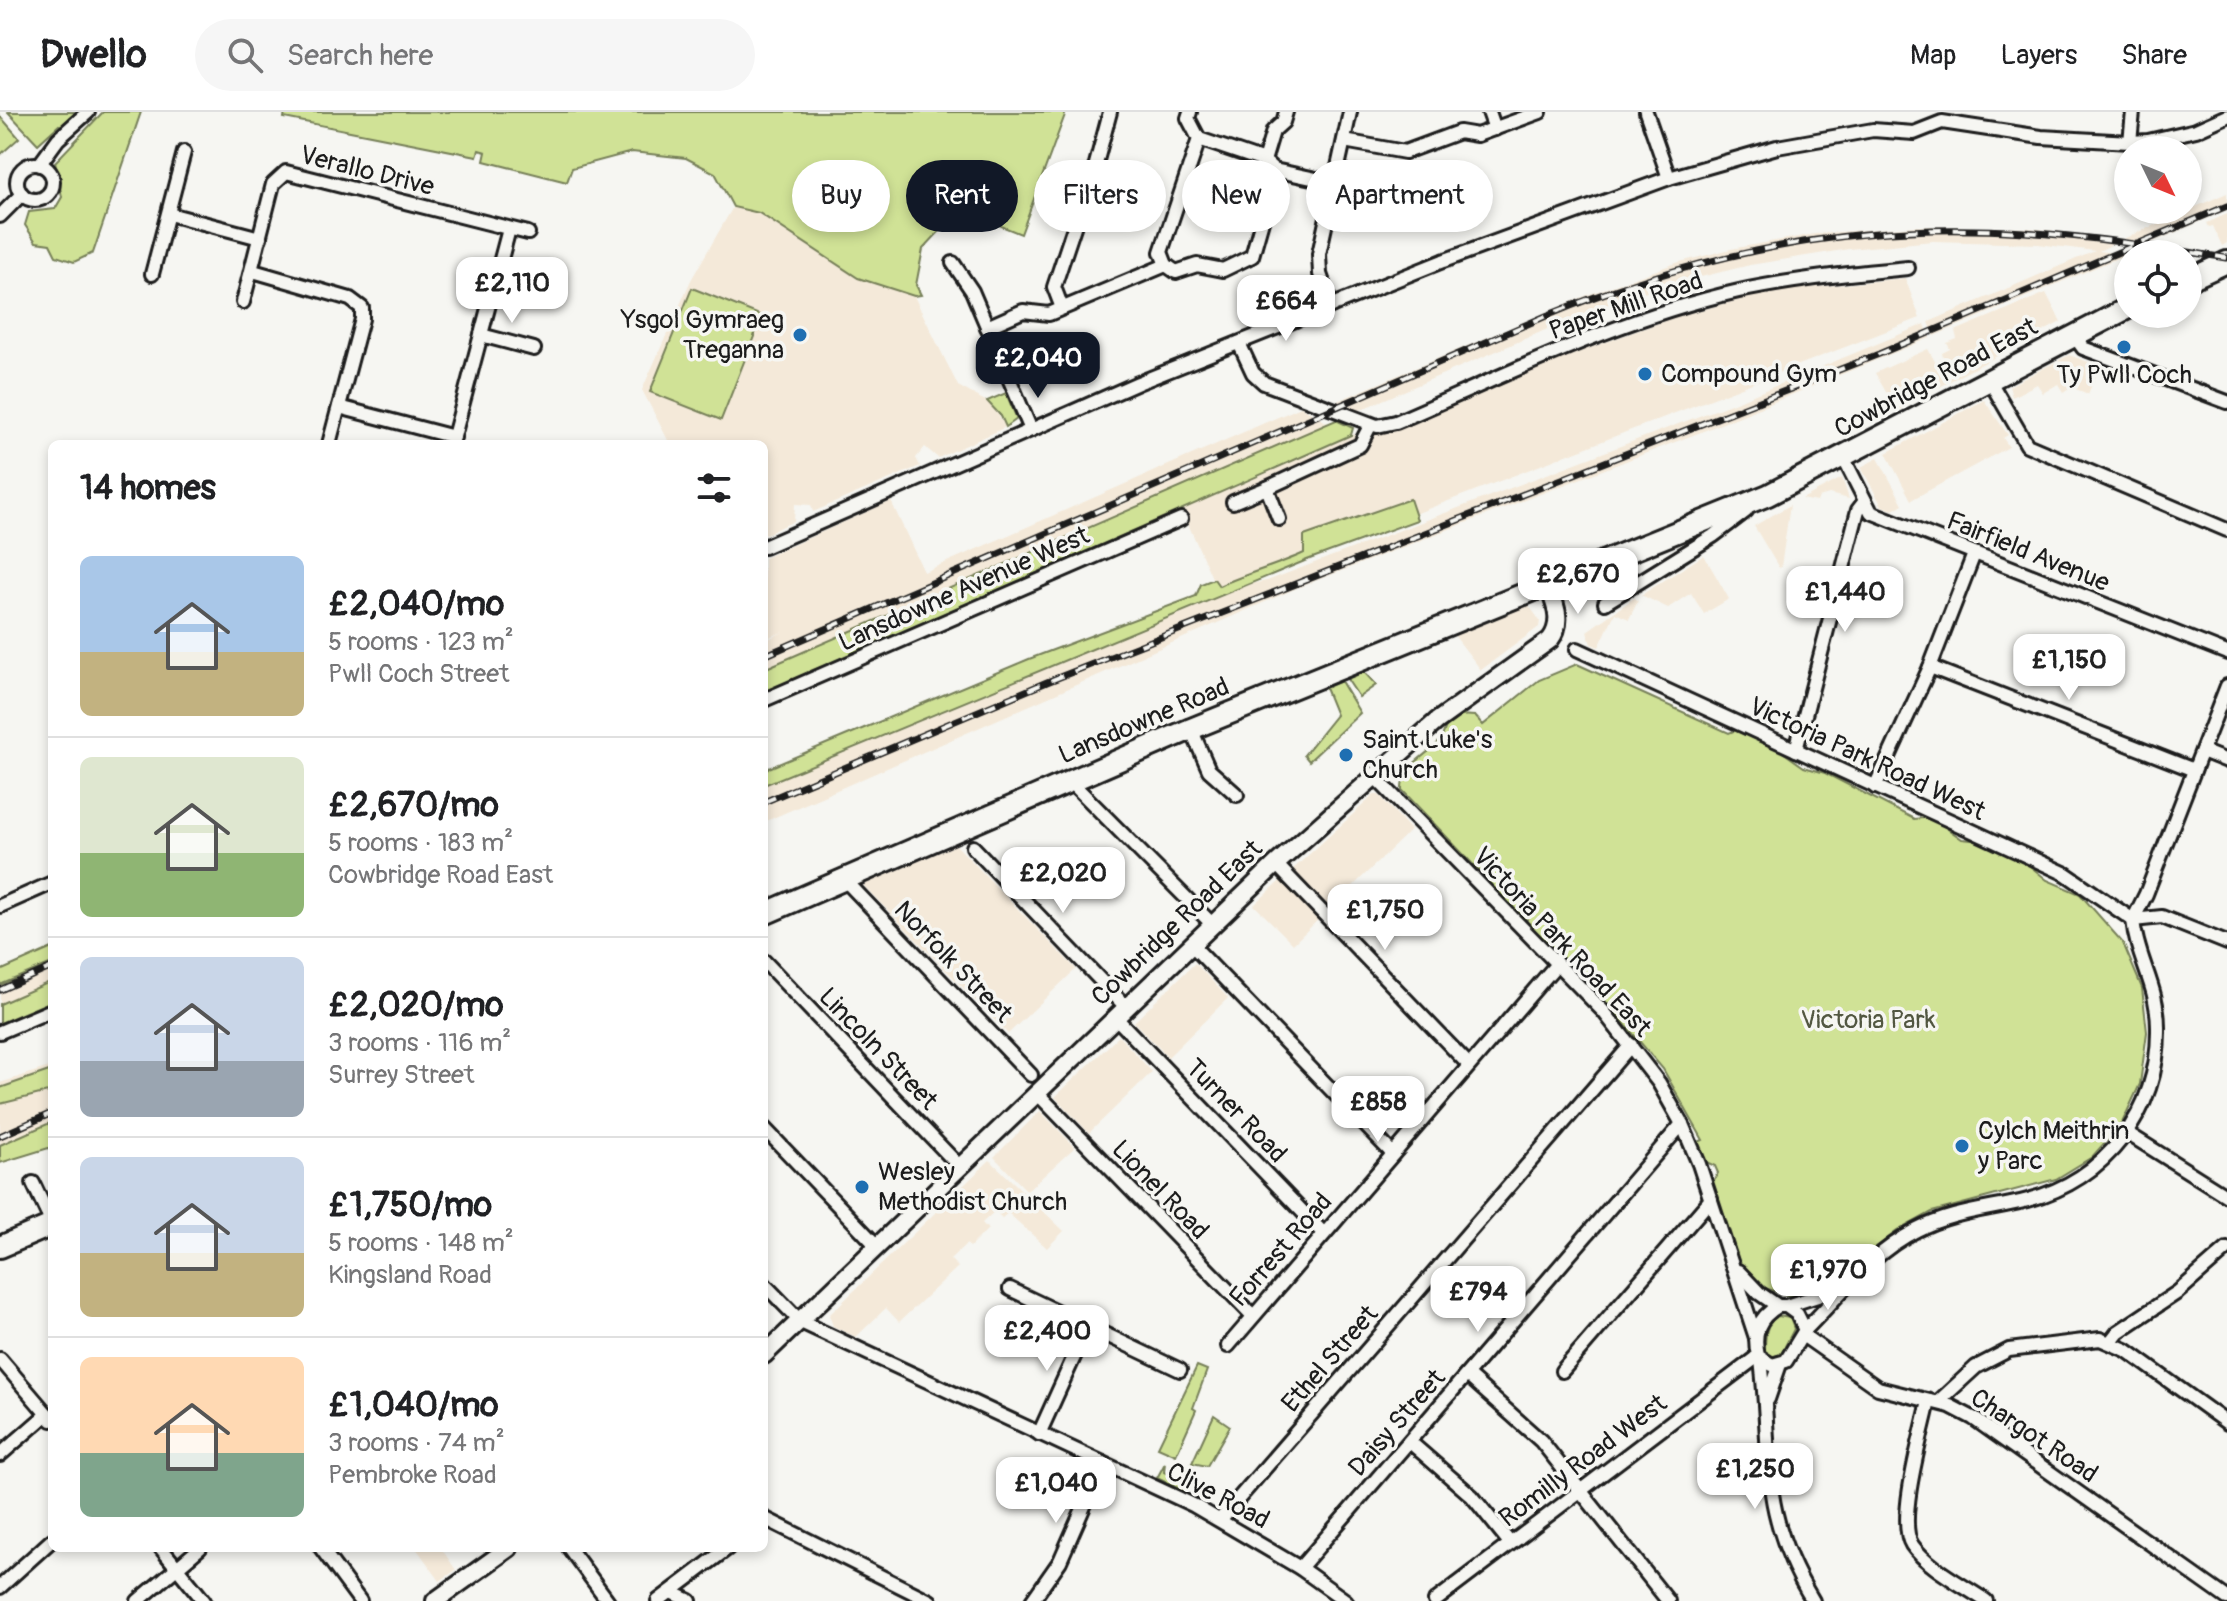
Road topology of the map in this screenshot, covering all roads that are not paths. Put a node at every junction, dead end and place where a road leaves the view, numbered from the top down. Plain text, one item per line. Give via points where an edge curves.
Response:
1 (88, 112) edge
2 (1110, 112) edge
3 (1190, 112) edge
4 (1286, 112) edge
5 (1350, 112) edge
6 (1489, 112) edge
7 (1540, 112) edge
8 (1646, 112) edge
9 (2133, 112) edge
10 (2227, 116) edge
11 (1945, 117) edge
12 (1495, 129) junction
13 (2131, 136) edge
14 (2163, 136) edge
15 (1199, 139) junction
16 (1344, 141) junction
17 (2114, 141) edge
18 (184, 152) dead end
19 (1257, 160) edge
20 (1266, 160) edge
21 (1340, 160) edge
22 (39, 165) junction
23 (1669, 178) junction
24 (22, 194) junction
25 (169, 214) junction
26 (0, 216) edge
27 (509, 229) junction
28 (1259, 232) edge
29 (1325, 232) edge
30 (528, 233) dead end
31 (260, 238) junction
32 (2227, 262) edge
33 (953, 263) dead end
34 (1166, 265) junction
35 (1908, 268) dead end
36 (253, 271) junction
37 (152, 274) dead end
38 (2202, 274) edge
39 (243, 302) dead end
40 (1331, 306) junction
41 (1062, 308) junction
42 (2114, 315) edge
43 (987, 327) junction
44 (2073, 334) junction
45 (481, 335) junction
46 (1239, 343) junction
47 (534, 349) dead end
48 (1988, 378) junction
49 (2227, 402) edge
50 (339, 407) junction
51 (1370, 426) junction
52 (1031, 430) junction
53 (330, 440) edge
54 (450, 440) edge
55 (453, 440) edge
56 (1843, 457) junction
57 (1267, 488) junction
58 (1768, 495) junction
59 (1865, 501) junction
60 (1233, 502) dead end
61 (1181, 519) dead end
62 (1279, 519) dead end
63 (2227, 530) edge
64 (768, 545) edge
65 (1974, 554) junction
66 (1615, 559) junction
67 (1548, 585) junction
68 (1631, 585) junction
69 (1605, 603) dead end
70 (907, 638) junction
71 (1577, 649) dead end
72 (913, 653) dead end
73 (2227, 653) edge
74 (1930, 667) junction
75 (2227, 686) edge
76 (768, 698) edge
77 (1191, 729) junction
78 (1796, 750) junction
79 (2202, 751) junction
80 (2227, 761) edge
81 (2194, 770) junction
82 (1373, 775) junction
83 (1070, 781) junction
84 (1875, 787) junction
85 (1237, 795) dead end
86 (973, 847) dead end
87 (1276, 864) junction
88 (844, 879) junction
89 (48, 885) edge
90 (0, 906) edge
91 (768, 912) edge
92 (2133, 920) junction
93 (1213, 925) junction
94 (2227, 943) edge
95 (1192, 945) junction
96 (768, 965) edge
97 (1556, 965) junction
98 (48, 1012) edge
99 (1122, 1013) junction
100 (0, 1032) edge
101 (1631, 1045) junction
102 (1469, 1065) junction
103 (1031, 1075) dead end
104 (1038, 1094) junction
105 (1682, 1124) junction
106 (768, 1132) edge
107 (2127, 1133) junction
108 (1393, 1154) junction
109 (961, 1168) junction
110 (33, 1183) dead end
111 (2227, 1196) edge
112 (1711, 1199) junction
113 (48, 1215) edge
114 (48, 1226) edge
115 (1324, 1234) junction
116 (1724, 1239) junction
117 (877, 1246) junction
118 (0, 1247) edge
119 (2227, 1249) edge
120 (1854, 1277) junction
121 (768, 1288) edge
122 (1010, 1289) dead end
123 (1782, 1306) junction
124 (1253, 1316) junction
125 (801, 1322) junction
126 (1088, 1326) junction
127 (1804, 1333) junction
128 (1756, 1338) junction
129 (2111, 1341) junction
130 (1228, 1346) dead end
131 (768, 1351) edge
132 (1759, 1358) junction
133 (0, 1359) edge
134 (1780, 1364) junction
135 (1180, 1370) dead end
136 (1562, 1371) dead end
137 (1467, 1375) junction
138 (1934, 1402) junction
139 (1766, 1403) junction
140 (48, 1416) edge
141 (48, 1418) edge
142 (2227, 1423) edge
143 (1039, 1434) junction
144 (1410, 1442) junction
145 (0, 1455) edge
146 (1103, 1463) junction
147 (1582, 1489) junction
148 (768, 1520) edge
149 (1220, 1520) junction
150 (1510, 1543) junction
151 (48, 1544) edge
152 (164, 1552) edge
153 (195, 1552) edge
154 (324, 1552) edge
155 (503, 1552) edge
156 (572, 1552) edge
157 (723, 1552) edge
158 (177, 1567) junction
159 (1300, 1568) junction
160 (0, 1587) edge
161 (671, 1592) junction
162 (2227, 1598) edge
163 (1977, 1599) edge
164 (138, 1601) edge
165 (204, 1601) edge
166 (360, 1601) edge
167 (435, 1601) edge
168 (608, 1601) edge
169 (658, 1601) edge
170 (690, 1601) edge
171 (930, 1601) edge
172 (1032, 1601) edge
173 (1346, 1601) edge
174 (1435, 1601) edge
175 (1668, 1601) edge
176 (1813, 1601) edge

1 - 22 street
2 - 41 street via 1089,206 1074,223 1054,287
3 - 15 street
4 - 20 street via 1273,131
5 - 16 street
6 - 12 street
7 - 12 street
8 - 23 street
9 - 13 street
10 - 14 street via 2196,130
11 - 17 street via 2041,137
11 - 23 street via 1914,133 1873,130 1777,147
12 - 16 street via 1477,135 1459,132 1400,152
15 - 19 street
15 - 34 street via 1161,252
16 - 21 street
18 - 25 street
22 - 24 street via 20,174
22 - 24 street via 49,171 52,188 39,200
23 - 40 street
24 - 26 street
25 - 31 street
25 - 37 street
27 - 30 street, Verallo Drive
27 - 31 street, Verallo Drive via 286,172 273,184
27 - 45 street
28 - 34 street via 1252,256 1223,270 1197,265 1176,272
29 - 40 street via 1319,262
31 - 36 street, Verallo Drive
32 - 38 main road
33 - 43 street
34 - 41 street
35 - 51 street, Paper Mill Road via 1738,291 1659,314 1396,422
36 - 39 street, Verallo Drive
36 - 50 street via 350,299 362,308
40 - 46 street
41 - 43 street via 1049,314 1023,311
42 - 44 main road, Cowbridge Road East
43 - 52 street
44 - 48 main road, Cowbridge Road East
44 - 49 street via 2083,348
45 - 47 street
45 - 55 street
46 - 51 street via 1253,373 1264,383
46 - 52 street
48 - 56 main road, Cowbridge Road East
48 - 63 street via 2027,445
50 - 53 street
50 - 54 street
51 - 57 street via 1360,445
52 - 64 street
56 - 58 main road, Cowbridge Road East
56 - 59 street, Fairfield Avenue
57 - 60 street
57 - 62 street
58 - 66 main road, Cowbridge Road East
58 - 68 street, Cowbridge Road East via 1713,536
59 - 65 street, Fairfield Avenue via 1871,512
59 - 78 street via 1858,510
61 - 70 street, Lansdowne Avenue West via 1144,542
65 - 73 street, Fairfield Avenue
65 - 74 street
66 - 67 main road, Cowbridge Road East
66 - 68 street
67 - 77 main road, Lansdowne Road
67 - 82 street, Cowbridge Road East via 1558,616 1550,640 1475,692
68 - 69 street, Cowbridge Road East
70 - 72 street
70 - 76 street, Lansdowne Avenue West
71 - 78 street, Victoria Park Road West
74 - 81 street
74 - 84 street
75 - 79 street
77 - 83 main road, Lansdowne Road
77 - 85 street via 1209,770
78 - 84 street, Victoria Park Road West
79 - 80 street
79 - 81 street
81 - 92 street
82 - 87 street, Cowbridge Road East
82 - 97 street, Victoria Park Road East
83 - 88 main road, Lansdowne Road
83 - 93 street
84 - 92 street, Victoria Park Road West via 2066,874
86 - 99 street, Turner Road
87 - 93 street, Cowbridge Road East
87 - 102 street
88 - 91 main road, Lansdowne Road
88 - 103 street, Norfolk Street
89 - 90 street
92 - 94 street via 2162,917
92 - 107 street via 2154,984 2159,1033 2149,1090
93 - 95 street, Cowbridge Road East
95 - 99 street, Cowbridge Road East
95 - 108 street
96 - 109 street, Lincoln Street
97 - 101 street, Victoria Park Road East
97 - 102 street, Forrest Road
98 - 100 street
99 - 104 street, Cowbridge Road East
99 - 115 street, Turner Road
101 - 105 street, Victoria Park Road East
101 - 149 street, Ethel Street
102 - 108 street, Forrest Road
104 - 109 street, Cowbridge Road East
104 - 124 street, Lionel Road
105 - 112 street, Victoria Park Road East
105 - 137 street, Daisy Street
106 - 117 street
107 - 111 street
107 - 120 street via 2109,1155 2071,1183 2026,1200 1944,1217 1884,1251
108 - 115 street, Forrest Road
109 - 117 street, Cowbridge Road East
110 - 113 street
112 - 116 street, Victoria Park Road East
112 - 136 street
114 - 118 main road
115 - 124 street, Forrest Road
116 - 123 street via 1745,1281
116 - 128 street, Victoria Park Road East
117 - 125 street, Cowbridge Road East
119 - 129 street
120 - 123 street via 1824,1294
120 - 127 street
121 - 125 street
122 - 126 street
123 - 127 street via 1797,1314
123 - 128 street via 1761,1319
124 - 130 street, Forrest Road
125 - 131 street, Cowbridge Road East
125 - 143 street, Clive Road
126 - 135 street
126 - 143 street
127 - 134 street
127 - 138 street, Chargot Road via 1878,1388
128 - 132 street
129 - 138 street via 2009,1350 1976,1367
129 - 142 street
132 - 134 street
132 - 139 street
132 - 147 street, Romilly Road West
133 - 140 street
134 - 139 street
137 - 144 street, Daisy Street
137 - 147 street via 1541,1441
138 - 162 street, Chargot Road via 1973,1418
138 - 163 street via 1907,1517 1909,1539 1921,1555
139 - 176 street via 1765,1449 1777,1528
141 - 145 street
143 - 146 street, Clive Road
144 - 150 street via 1472,1496
144 - 159 street, Daisy Street
146 - 149 street, Clive Road
146 - 172 street via 1060,1561
147 - 150 street, Romilly Road West
147 - 175 street
148 - 171 street
149 - 159 street, Clive Road
150 - 174 street, Romilly Road West
151 - 160 street
152 - 158 street
153 - 158 street
154 - 166 street
155 - 167 street
156 - 168 street
157 - 161 street
158 - 164 street
158 - 165 street
159 - 173 street, Clive Road
161 - 169 street
161 - 170 street

